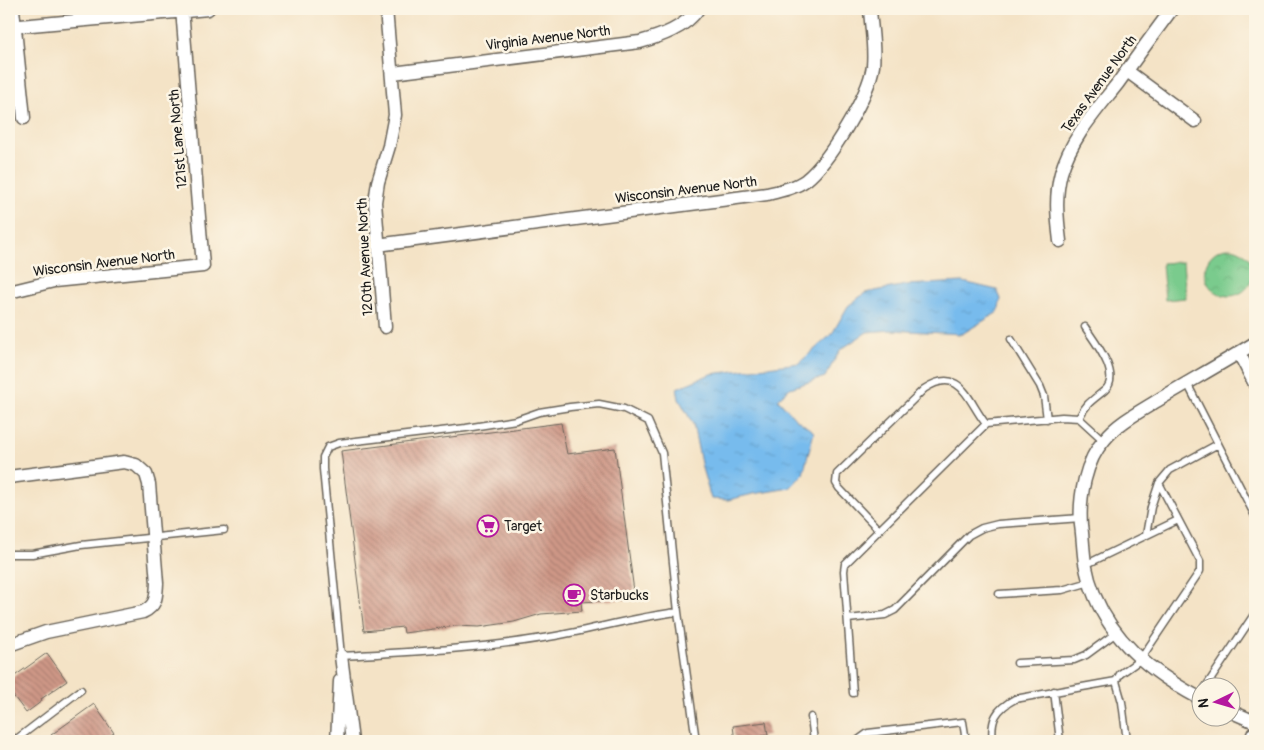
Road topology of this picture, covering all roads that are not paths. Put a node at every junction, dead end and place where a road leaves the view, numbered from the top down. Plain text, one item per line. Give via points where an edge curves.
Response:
1 (12, 9) edge
2 (208, 9) edge
3 (386, 9) edge
4 (698, 9) edge
5 (870, 9) edge
6 (1172, 9) edge
7 (182, 10) edge
8 (11, 27) edge
9 (1126, 71) junction
10 (392, 73) junction
11 (24, 118) dead end
12 (1195, 121) dead end
13 (1060, 241) dead end
14 (377, 245) junction
15 (203, 266) joint
16 (9, 292) edge
17 (385, 327) dead end
18 (1085, 327) dead end
19 (1011, 339) dead end
20 (1250, 350) edge
21 (1187, 383) junction
22 (1255, 384) edge
23 (1079, 418) junction
24 (1047, 419) junction
25 (986, 424) junction
26 (1103, 440) junction
27 (1218, 444) junction
28 (9, 477) edge
29 (1159, 483) junction
30 (1255, 516) edge
31 (1081, 518) junction
32 (1178, 520) junction
33 (224, 530) dead end
34 (879, 530) junction
35 (1146, 535) junction
36 (153, 537) junction
37 (9, 554) edge
38 (1086, 565) junction
39 (1090, 582) junction
40 (999, 594) dead end
41 (678, 612) junction
42 (1255, 613) edge
43 (848, 619) junction
44 (1116, 633) junction
45 (9, 645) edge
46 (341, 656) junction
47 (1140, 660) junction
48 (1016, 663) dead end
49 (1212, 678) edge
50 (1116, 681) junction
51 (81, 690) dead end
52 (1054, 691) junction
53 (1192, 692) edge
54 (853, 693) dead end
55 (1242, 716) edge
56 (810, 717) dead end
57 (1255, 722) edge
58 (868, 733) junction
59 (1255, 735) edge
60 (9, 738) edge
61 (13, 741) edge
62 (337, 741) edge
63 (352, 741) edge
64 (696, 741) edge
65 (814, 741) edge
66 (857, 741) edge
67 (869, 741) edge
68 (966, 741) edge
69 (993, 741) edge
70 (1060, 741) edge
71 (1127, 741) edge
72 (1253, 741) edge

1 - 8 street
2 - 7 street
3 - 10 street, 120th Avenue North
4 - 10 street, Virginia Avenue North via 679,26 640,42
5 - 14 street, Wisconsin Avenue North via 873,64 870,82 821,164 805,180 787,189
6 - 9 street, Texas Avenue North
7 - 8 street
7 - 15 street, 121st Lane North
8 - 11 street
9 - 12 street
9 - 13 street, Texas Avenue North via 1070,148 1057,190
10 - 14 street, 120th Avenue North via 395,115 375,202
14 - 17 street, 120th Avenue North
15 - 16 street, Wisconsin Avenue North via 54,281
18 - 23 lane via 1109,366 1112,379 1110,385 1088,403
19 - 24 lane via 1040,386
20 - 21 street
20 - 22 street
21 - 26 street
21 - 27 lane
23 - 24 lane
23 - 26 lane
24 - 25 lane
25 - 34 lane
25 - 34 lane via 956,383 942,380 924,389 837,474 839,488
26 - 31 street via 1086,476
27 - 29 lane via 1170,470
27 - 30 lane
28 - 36 street via 124,462 136,465 146,474 149,484
29 - 32 lane
29 - 35 lane
31 - 38 street
31 - 43 lane via 982,528 969,535 896,610 885,615
32 - 35 lane
32 - 47 lane via 1200,562 1200,571
33 - 36 lane
34 - 43 lane via 846,564
35 - 38 lane
36 - 37 lane via 32,554
36 - 45 street via 157,583 152,608 46,632
38 - 39 street
39 - 40 lane via 1062,590
39 - 44 street via 1100,608
41 - 46 lane via 536,639 442,651
41 - 46 lane via 662,453 648,421 624,409 599,404 570,407 516,420 328,447 323,457 323,469
41 - 64 lane
42 - 49 lane
43 - 54 lane
44 - 47 street
44 - 48 lane via 1074,660
46 - 62 street
46 - 63 street
47 - 50 lane via 1120,674
47 - 53 street via 1182,689
50 - 52 lane
50 - 71 lane
51 - 61 lane
52 - 69 lane via 1015,698 1003,705 991,728
52 - 70 lane
55 - 57 street
56 - 65 lane
58 - 66 lane
58 - 67 lane
58 - 68 lane via 963,722
59 - 72 street
60 - 61 street

